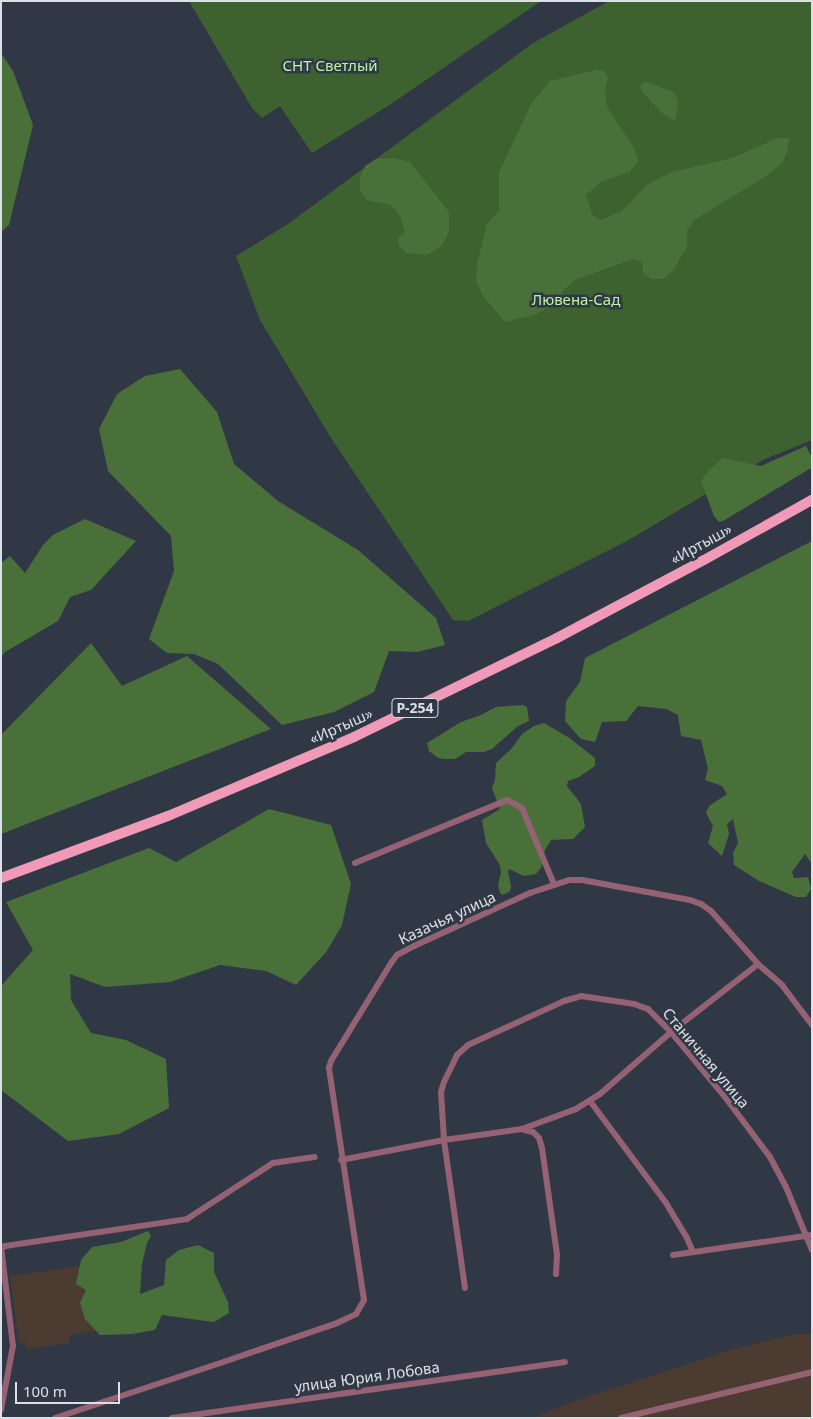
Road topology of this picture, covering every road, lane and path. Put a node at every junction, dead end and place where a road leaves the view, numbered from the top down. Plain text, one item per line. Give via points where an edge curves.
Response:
1 (812, 500) edge
2 (355, 863) dead end
3 (1, 878) edge
4 (554, 884) junction
5 (758, 964) junction
6 (812, 1025) edge
7 (671, 1032) junction
8 (590, 1101) junction
9 (522, 1129) junction
10 (444, 1140) junction
11 (314, 1157) dead end
12 (342, 1160) junction
13 (809, 1236) edge
14 (812, 1250) edge
15 (693, 1252) junction
16 (673, 1255) dead end
17 (556, 1274) dead end
18 (465, 1288) dead end
19 (565, 1362) dead end
20 (812, 1372) edge
21 (4, 1378) edge
22 (1, 1410) edge
23 (54, 1418) edge
24 (172, 1418) edge
25 (620, 1418) edge

1 - 3 highway, «Иртыш» / Р-254 via 556,638 354,738 168,816
2 - 4 street via 507,800 522,808
4 - 5 street, Казачья улица via 582,880 701,904
4 - 12 street, Казачья улица via 397,955 330,1061
5 - 6 street, Казачья улица via 782,985
5 - 7 street
7 - 8 street
7 - 10 street, Станичная улица via 648,1009 581,996 468,1045 457,1055 441,1092
7 - 13 street, Станичная улица via 770,1157
8 - 9 street
8 - 15 street via 666,1203
9 - 10 street
9 - 17 street via 539,1138 542,1148
10 - 12 street
10 - 18 street, Станичная улица
11 - 21 street via 273,1163 181,1221 5,1246 1,1249 13,1346
12 - 23 street, Казачья улица via 364,1300 356,1314
13 - 14 street, Станичная улица
13 - 15 street
15 - 16 street
19 - 24 street, улица Юрия Лобова
20 - 25 street
21 - 22 street

